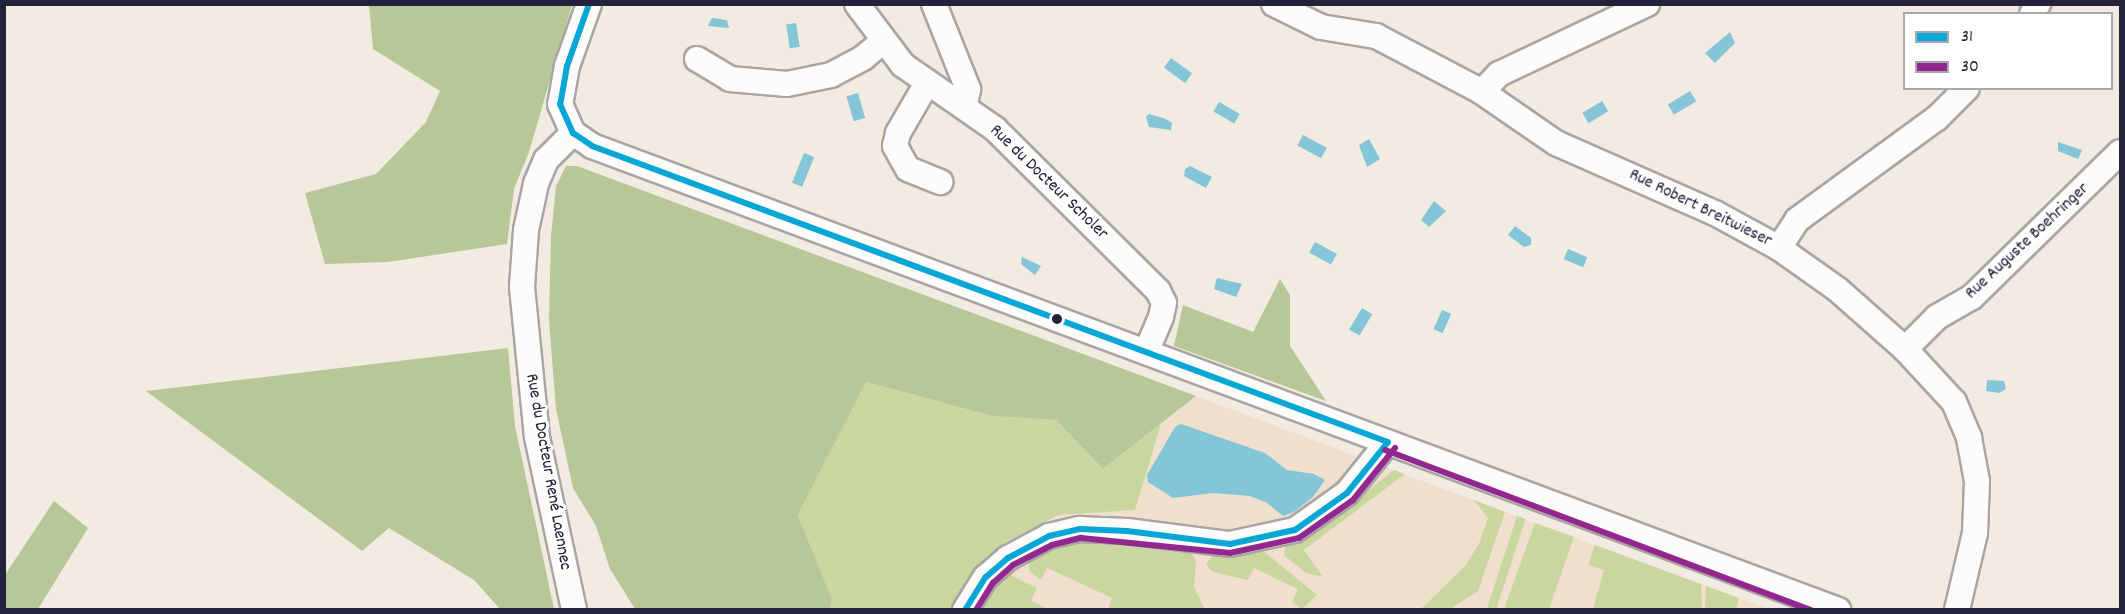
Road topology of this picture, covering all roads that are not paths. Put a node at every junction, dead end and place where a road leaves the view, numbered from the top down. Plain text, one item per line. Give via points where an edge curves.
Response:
1 (589, 4) edge
2 (857, 4) edge
3 (934, 4) edge
4 (1274, 4) edge
5 (1647, 4) edge
6 (882, 42) junction
7 (697, 59) dead end
8 (927, 83) junction
9 (1965, 90) edge
10 (1482, 92) junction
11 (965, 105) junction
12 (573, 133) junction
13 (2121, 152) edge
14 (940, 182) dead end
15 (1779, 248) junction
16 (1905, 349) junction
17 (1146, 352) junction
18 (1388, 442) junction
19 (574, 609) edge
20 (965, 609) edge
21 (1838, 609) edge
22 (1957, 609) edge

1 - 12 street via 567,66 560,104
2 - 6 street, Rue du Docteur Scholer
3 - 11 street via 968,89
4 - 10 street, Rue Robert Breitwieser via 1321,27 1376,36
5 - 10 street via 1499,74
6 - 7 street via 831,75 787,84 730,79
6 - 8 street, Rue du Docteur Scholer
8 - 11 street, Rue du Docteur Scholer
8 - 14 street via 898,133 895,146 908,169
9 - 15 street via 1911,138 1803,215
10 - 15 street, Rue Robert Breitwieser via 1556,143 1715,213
11 - 17 street, Rue du Docteur Scholer via 995,129 1158,291 1164,303
12 - 17 street via 592,146
12 - 19 street, Rue du Docteur René Laennec via 546,160 536,184 526,230 522,287 537,437
13 - 16 street, Rue Auguste Boehringer via 1978,291 1937,317
15 - 16 street, Rue Robert Breitwieser via 1837,290
16 - 22 street, Rue Robert Breitwieser via 1954,402 1969,438 1977,481 1975,532
17 - 18 street
18 - 20 street via 1347,493 1295,530 1230,544 1127,531 1080,529 1049,536 1008,558 986,577
18 - 21 street

